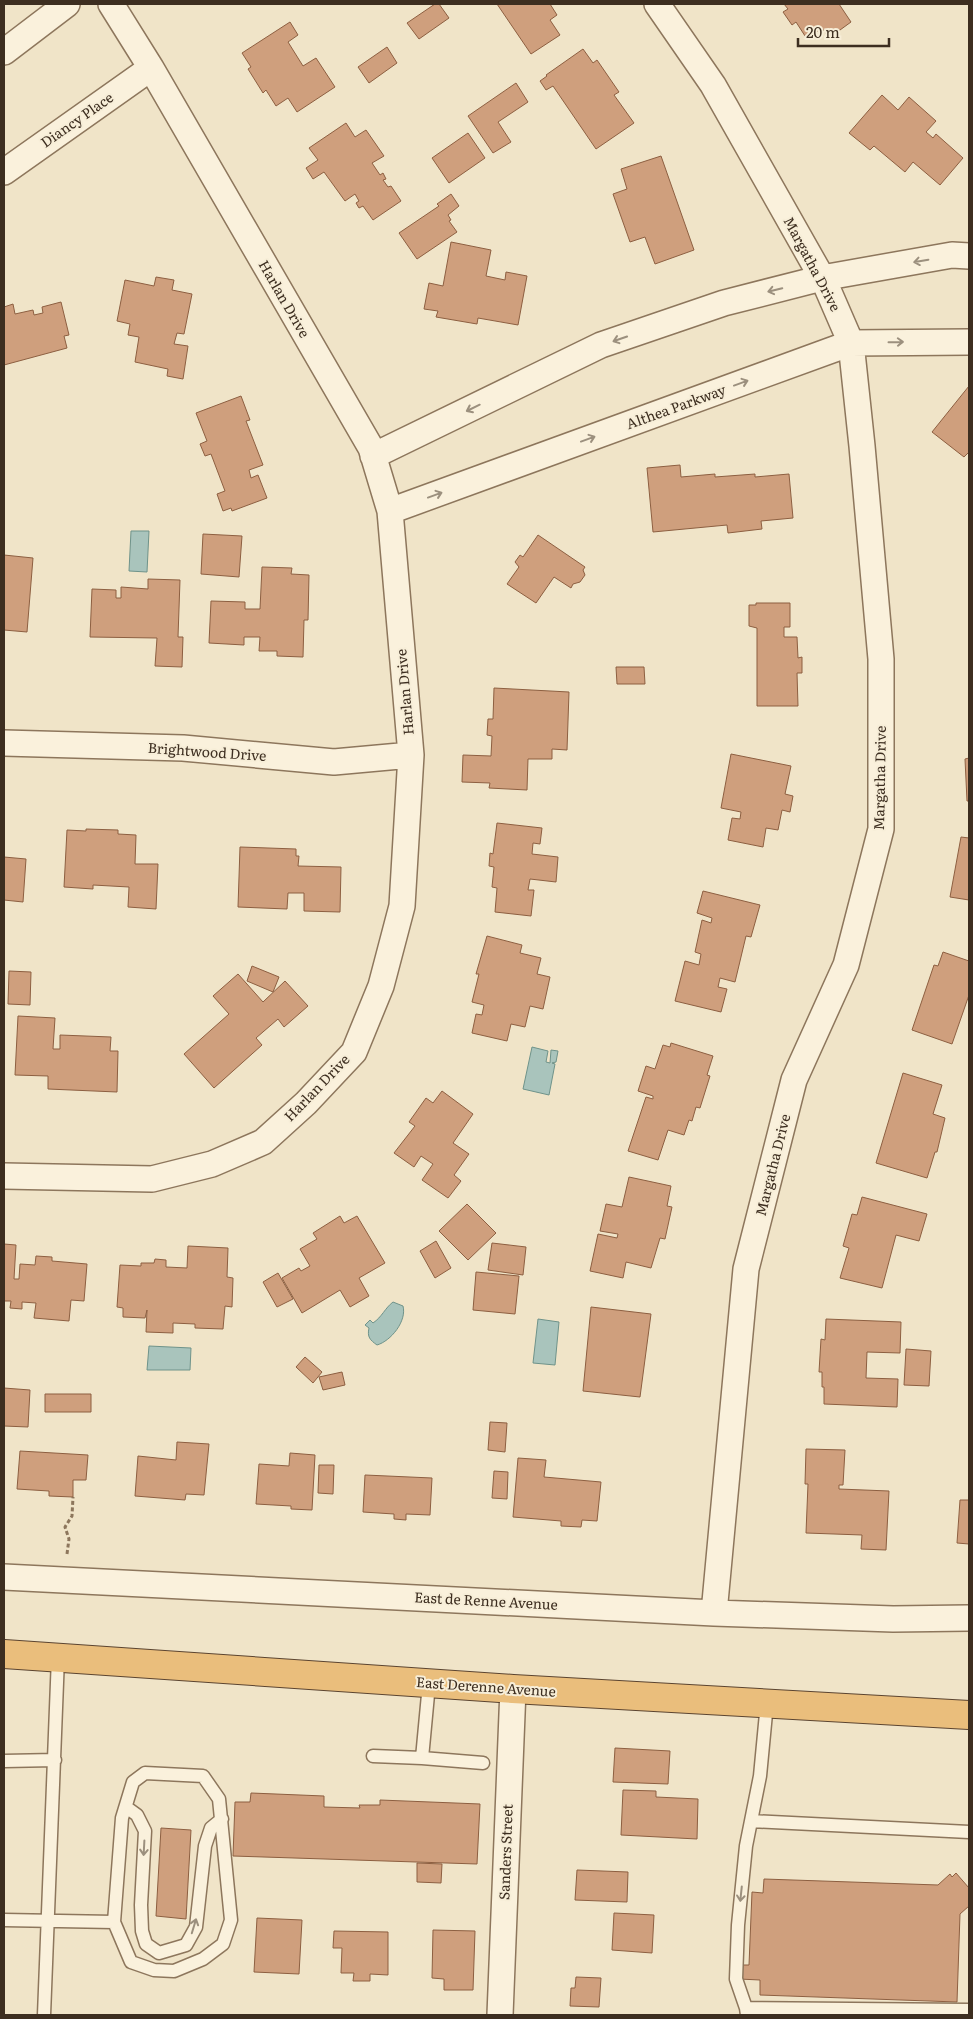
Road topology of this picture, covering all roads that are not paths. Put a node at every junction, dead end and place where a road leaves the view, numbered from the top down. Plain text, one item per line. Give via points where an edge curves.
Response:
1 (68, 4) edge
2 (111, 4) edge
3 (657, 4) edge
4 (4, 52) edge
5 (151, 68) junction
6 (4, 172) edge
7 (969, 256) edge
8 (822, 278) junction
9 (969, 342) edge
10 (851, 343) junction
11 (373, 456) junction
12 (390, 511) junction
13 (4, 743) edge
14 (410, 755) junction
15 (4, 1176) edge
16 (4, 1577) edge
17 (714, 1613) junction
18 (969, 1618) edge
19 (4, 1654) edge
20 (58, 1658) junction
21 (429, 1684) junction
22 (512, 1689) junction
23 (767, 1703) junction
24 (969, 1714) edge
25 (373, 1756) dead end
26 (422, 1758) junction
27 (55, 1760) junction
28 (4, 1761) edge
29 (483, 1763) dead end
30 (126, 1807) junction
31 (222, 1819) junction
32 (751, 1821) junction
33 (969, 1832) edge
34 (4, 1920) edge
35 (48, 1922) junction
36 (114, 1922) junction
37 (969, 2010) edge
38 (746, 2012) edge
39 (44, 2015) edge
40 (500, 2015) edge

1 - 4 street
2 - 5 street, Harlan Drive
3 - 8 street, Margatha Drive via 713,85
5 - 6 street, Diancy Place
5 - 11 street, Harlan Drive
7 -> 8 street via 952,255
8 - 10 street, Margatha Drive
8 -> 11 street via 724,302 601,345
10 -> 9 street, Althea Parkway
12 -> 10 street, Althea Parkway
10 - 17 street, Margatha Drive via 880,659 881,829 846,965 794,1080 746,1269
11 - 12 street, Harlan Drive
12 - 14 street, Harlan Drive
13 - 14 street, Brightwood Drive via 183,748 334,762
14 - 15 street, Harlan Drive via 402,906 381,986 354,1052 306,1103 263,1142 212,1164 152,1178
16 - 17 street, East de Renne Avenue
17 - 18 street, East de Renne Avenue via 892,1619
19 - 20 highway, East Derenne Avenue
20 - 21 highway, East Derenne Avenue
20 - 27 lane
21 - 22 highway, East Derenne Avenue
21 - 26 lane
22 - 23 highway, East Derenne Avenue
22 - 40 street, Sanders Street
23 - 24 highway, East Derenne Avenue
23 - 32 lane via 760,1776
25 - 26 lane
26 - 29 lane
27 - 28 lane
27 - 35 lane
30 - 31 lane via 133,1782 145,1773 203,1776 219,1799
30 -> 31 lane via 137,1815 145,1830 142,1931 146,1944 158,1953 186,1946 196,1927 205,1846 211,1828
30 - 36 lane via 122,1818
31 - 36 lane via 231,1920 223,1944 203,1959 174,1971 154,1970 131,1962
32 - 33 lane
32 -> 38 lane via 738,1925 736,1979
34 - 35 lane
35 - 36 lane
35 - 39 lane
37 - 38 lane

